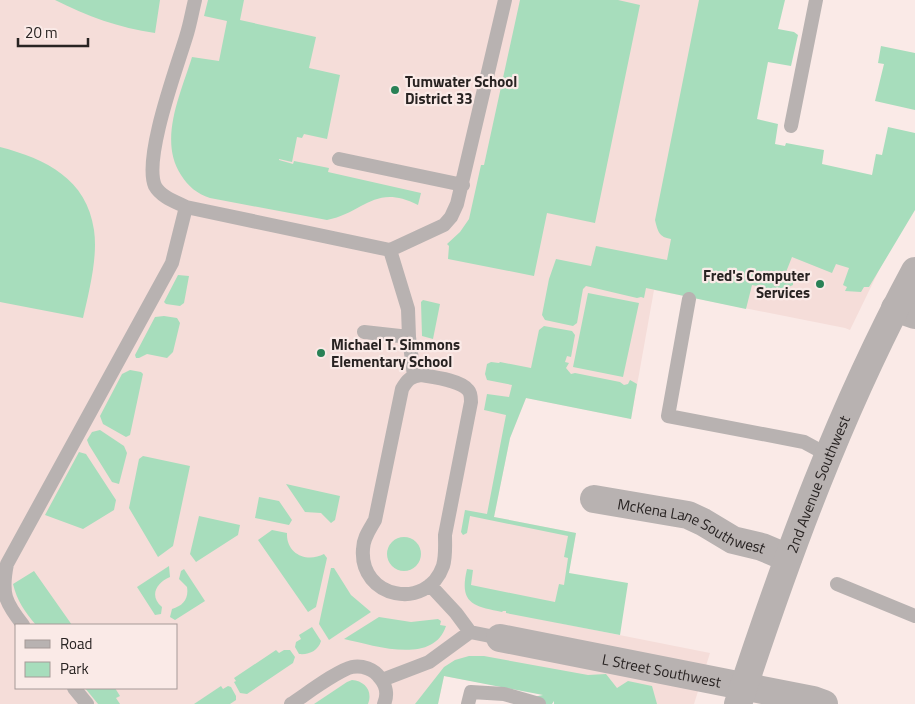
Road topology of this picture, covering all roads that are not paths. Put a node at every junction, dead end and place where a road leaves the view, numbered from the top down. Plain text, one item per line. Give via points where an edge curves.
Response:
1 (195, 0) edge
2 (505, 0) edge
3 (816, 0) edge
4 (791, 126) dead end
5 (339, 159) dead end
6 (463, 185) junction
7 (186, 207) junction
8 (390, 250) junction
9 (915, 271) edge
10 (689, 299) dead end
11 (905, 312) edge
12 (364, 332) dead end
13 (409, 337) junction
14 (414, 376) junction
15 (828, 454) junction
16 (594, 499) dead end
17 (788, 558) junction
18 (837, 584) dead end
19 (430, 585) junction
20 (915, 616) edge
21 (22, 624) edge
22 (470, 632) junction
23 (500, 638) joint
24 (382, 680) junction
25 (75, 689) edge
26 (741, 696) edge
27 (87, 704) edge
28 (291, 704) edge
29 (384, 704) edge
30 (468, 704) edge
31 (539, 704) edge
32 (824, 704) edge

1 - 7 lane via 159,128 153,169 156,186 167,198
2 - 6 lane
3 - 4 lane
5 - 6 lane
6 - 8 lane via 451,217 444,225
7 - 8 lane
7 - 21 lane via 172,262 7,564 4,592 9,608
8 - 13 lane via 408,309
9 - 11 street, 2nd Avenue Southwest
10 - 15 lane via 668,416 804,442
11 - 15 street, 2nd Avenue Southwest via 857,386
12 - 13 lane
13 - 14 lane
14 - 19 lane via 457,383 468,389 470,395 445,535 445,556 436,579
14 - 19 lane via 402,389 375,520 363,547 363,561 369,575 391,593 414,593
15 - 17 street, 2nd Avenue Southwest
16 - 17 street, McKena Lane Southwest via 688,515 733,540
17 - 26 street, 2nd Avenue Southwest
18 - 20 lane
19 - 22 lane
22 - 23 lane
22 - 24 lane via 429,662
23 - 26 street, L Street Southwest
24 - 28 lane via 366,668 351,667
24 - 29 lane via 386,692
25 - 27 lane
26 - 32 street, L Street Southwest via 813,700
30 - 31 lane via 472,692 504,694

